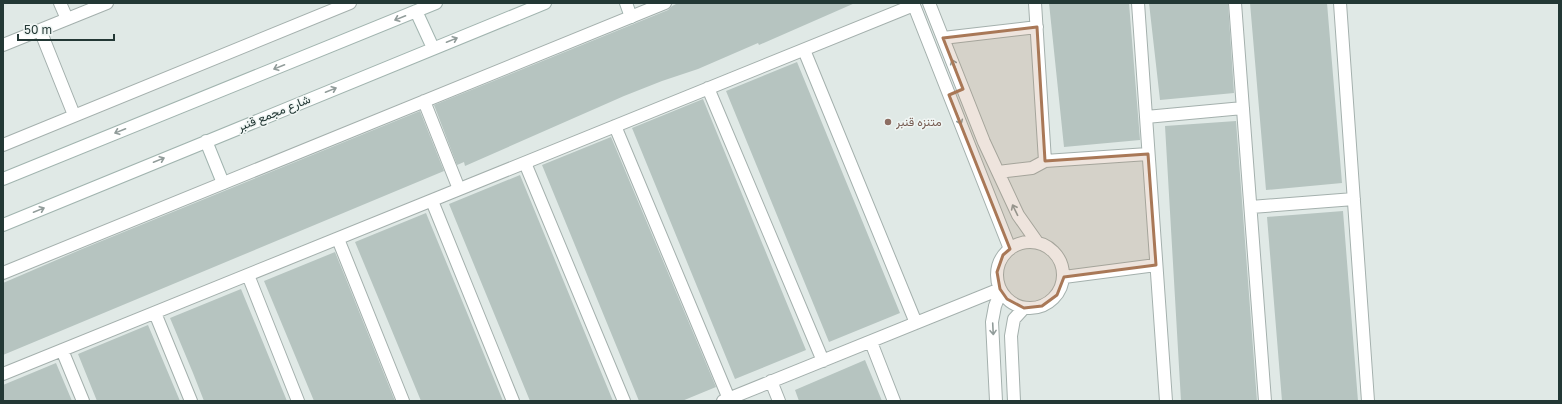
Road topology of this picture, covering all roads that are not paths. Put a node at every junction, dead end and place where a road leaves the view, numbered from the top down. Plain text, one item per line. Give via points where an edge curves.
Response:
1 (60, 3) edge
2 (107, 3) edge
3 (350, 3) edge
4 (436, 3) edge
5 (545, 3) edge
6 (626, 3) edge
7 (665, 3) edge
8 (929, 3) edge
9 (1035, 3) edge
10 (1138, 3) edge
11 (1236, 3) edge
12 (1340, 3) edge
13 (913, 4) edge
14 (416, 11) junction
15 (631, 17) junction
16 (67, 19) junction
17 (1037, 27) junction
18 (40, 30) junction
19 (943, 38) junction
20 (3, 45) edge
21 (433, 48) junction
22 (804, 50) junction
23 (708, 88) junction
24 (963, 89) junction
25 (949, 95) junction
26 (424, 101) junction
27 (1243, 108) junction
28 (74, 115) junction
29 (1146, 117) junction
30 (615, 126) junction
31 (206, 141) junction
32 (3, 145) edge
33 (1148, 154) junction
34 (1046, 162) junction
35 (525, 163) junction
36 (998, 172) junction
37 (3, 179) edge
38 (223, 183) junction
39 (459, 189) junction
40 (1354, 199) junction
41 (432, 200) junction
42 (1251, 207) junction
43 (3, 225) edge
44 (338, 239) junction
45 (1037, 242) junction
46 (1010, 249) junction
47 (1156, 265) junction
48 (3, 273) edge
49 (248, 275) junction
50 (1064, 277) junction
51 (1001, 290) junction
52 (1024, 308) junction
53 (155, 313) junction
54 (916, 323) junction
55 (871, 342) junction
56 (62, 350) junction
57 (823, 361) junction
58 (3, 374) edge
59 (771, 381) junction
60 (726, 400) edge
61 (83, 401) edge
62 (191, 401) edge
63 (298, 401) edge
64 (403, 401) edge
65 (513, 401) edge
66 (624, 401) edge
67 (779, 401) edge
68 (894, 401) edge
69 (996, 401) edge
70 (1014, 401) edge
71 (1166, 401) edge
72 (1265, 401) edge
73 (1368, 401) edge

1 - 16 street
2 - 16 street
3 - 28 street
4 - 14 street
21 -> 5 street, شارع مجمع قنبر
6 - 15 street
7 - 15 street
8 - 19 street
9 - 17 street
10 - 29 street
11 - 27 street
12 - 40 street
13 - 22 street
13 - 25 street
14 - 21 street
14 -> 37 street
15 - 26 street
16 - 18 street
17 - 19 street
17 - 34 street
18 - 20 street
18 - 28 street
24 -> 19 street
31 -> 21 street, شارع مجمع قنبر
22 - 23 street
22 - 54 street
23 - 30 street
23 - 57 street
24 - 25 street
24 - 36 street
25 -> 46 street
26 - 38 street
26 - 39 street
27 - 29 street
27 - 42 street
28 - 32 street
29 - 33 street
30 - 35 street
30 - 60 street
31 - 38 street
43 -> 31 street, شارع مجمع قنبر
33 - 34 street
33 - 47 street
34 - 36 street via 1032,168
35 - 39 street
35 - 66 street
45 -> 36 street via 1018,215
38 - 48 street
39 - 41 street
40 - 42 street
40 - 73 street
41 - 44 street
41 - 65 street
42 - 72 street
44 - 49 street
44 - 64 street
45 - 46 street via 1018,244
45 - 50 street via 1053,251 1063,267
46 - 51 street via 999,263 997,272
47 - 50 street
47 - 71 street
49 - 53 street
49 - 63 street
50 - 52 street via 1062,286 1051,301 1038,307
51 - 52 street via 1014,305
51 - 54 street
51 -> 69 street via 992,322
52 - 70 street via 1014,319 1011,336
53 - 56 street
53 - 62 street
54 - 55 street
55 - 57 street
55 - 68 street
56 - 58 street
56 - 61 street
57 - 59 street
59 - 60 street
59 - 67 street

